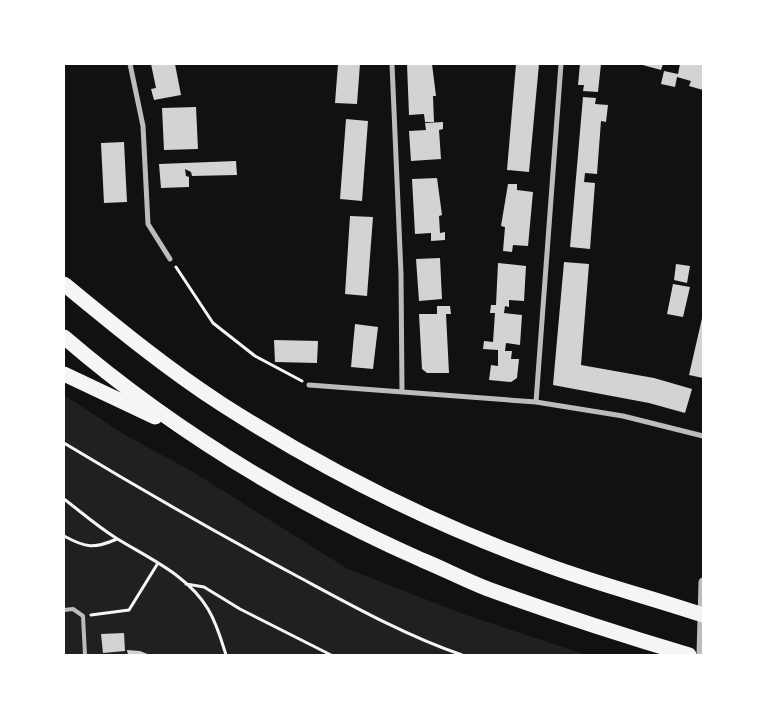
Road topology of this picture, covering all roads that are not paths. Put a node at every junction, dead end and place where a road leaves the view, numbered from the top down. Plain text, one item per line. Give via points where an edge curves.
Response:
1 (130, 64) edge
2 (392, 64) edge
3 (561, 64) edge
4 (170, 259) road end
5 (64, 284) edge
6 (64, 337) edge
7 (64, 374) edge
8 (309, 385) road end
9 (402, 392) junction
10 (536, 402) junction
11 (189, 432) junction
12 (703, 436) edge
13 (703, 582) edge
14 (703, 587) edge
15 (64, 610) edge
16 (703, 615) edge
17 (85, 655) edge
18 (689, 655) edge
19 (700, 655) edge

1 - 4 street via 143,126 148,224
2 - 9 street via 401,274
3 - 10 street
5 - 16 highway via 136,343 223,405 315,460 412,510 541,563
6 - 11 highway
7 - 11 highway
8 - 9 street
9 - 10 street
10 - 12 street via 623,416
11 - 18 highway via 284,492 365,535 487,588
13 - 14 street
14 - 19 street
15 - 17 lane via 73,609 83,616

